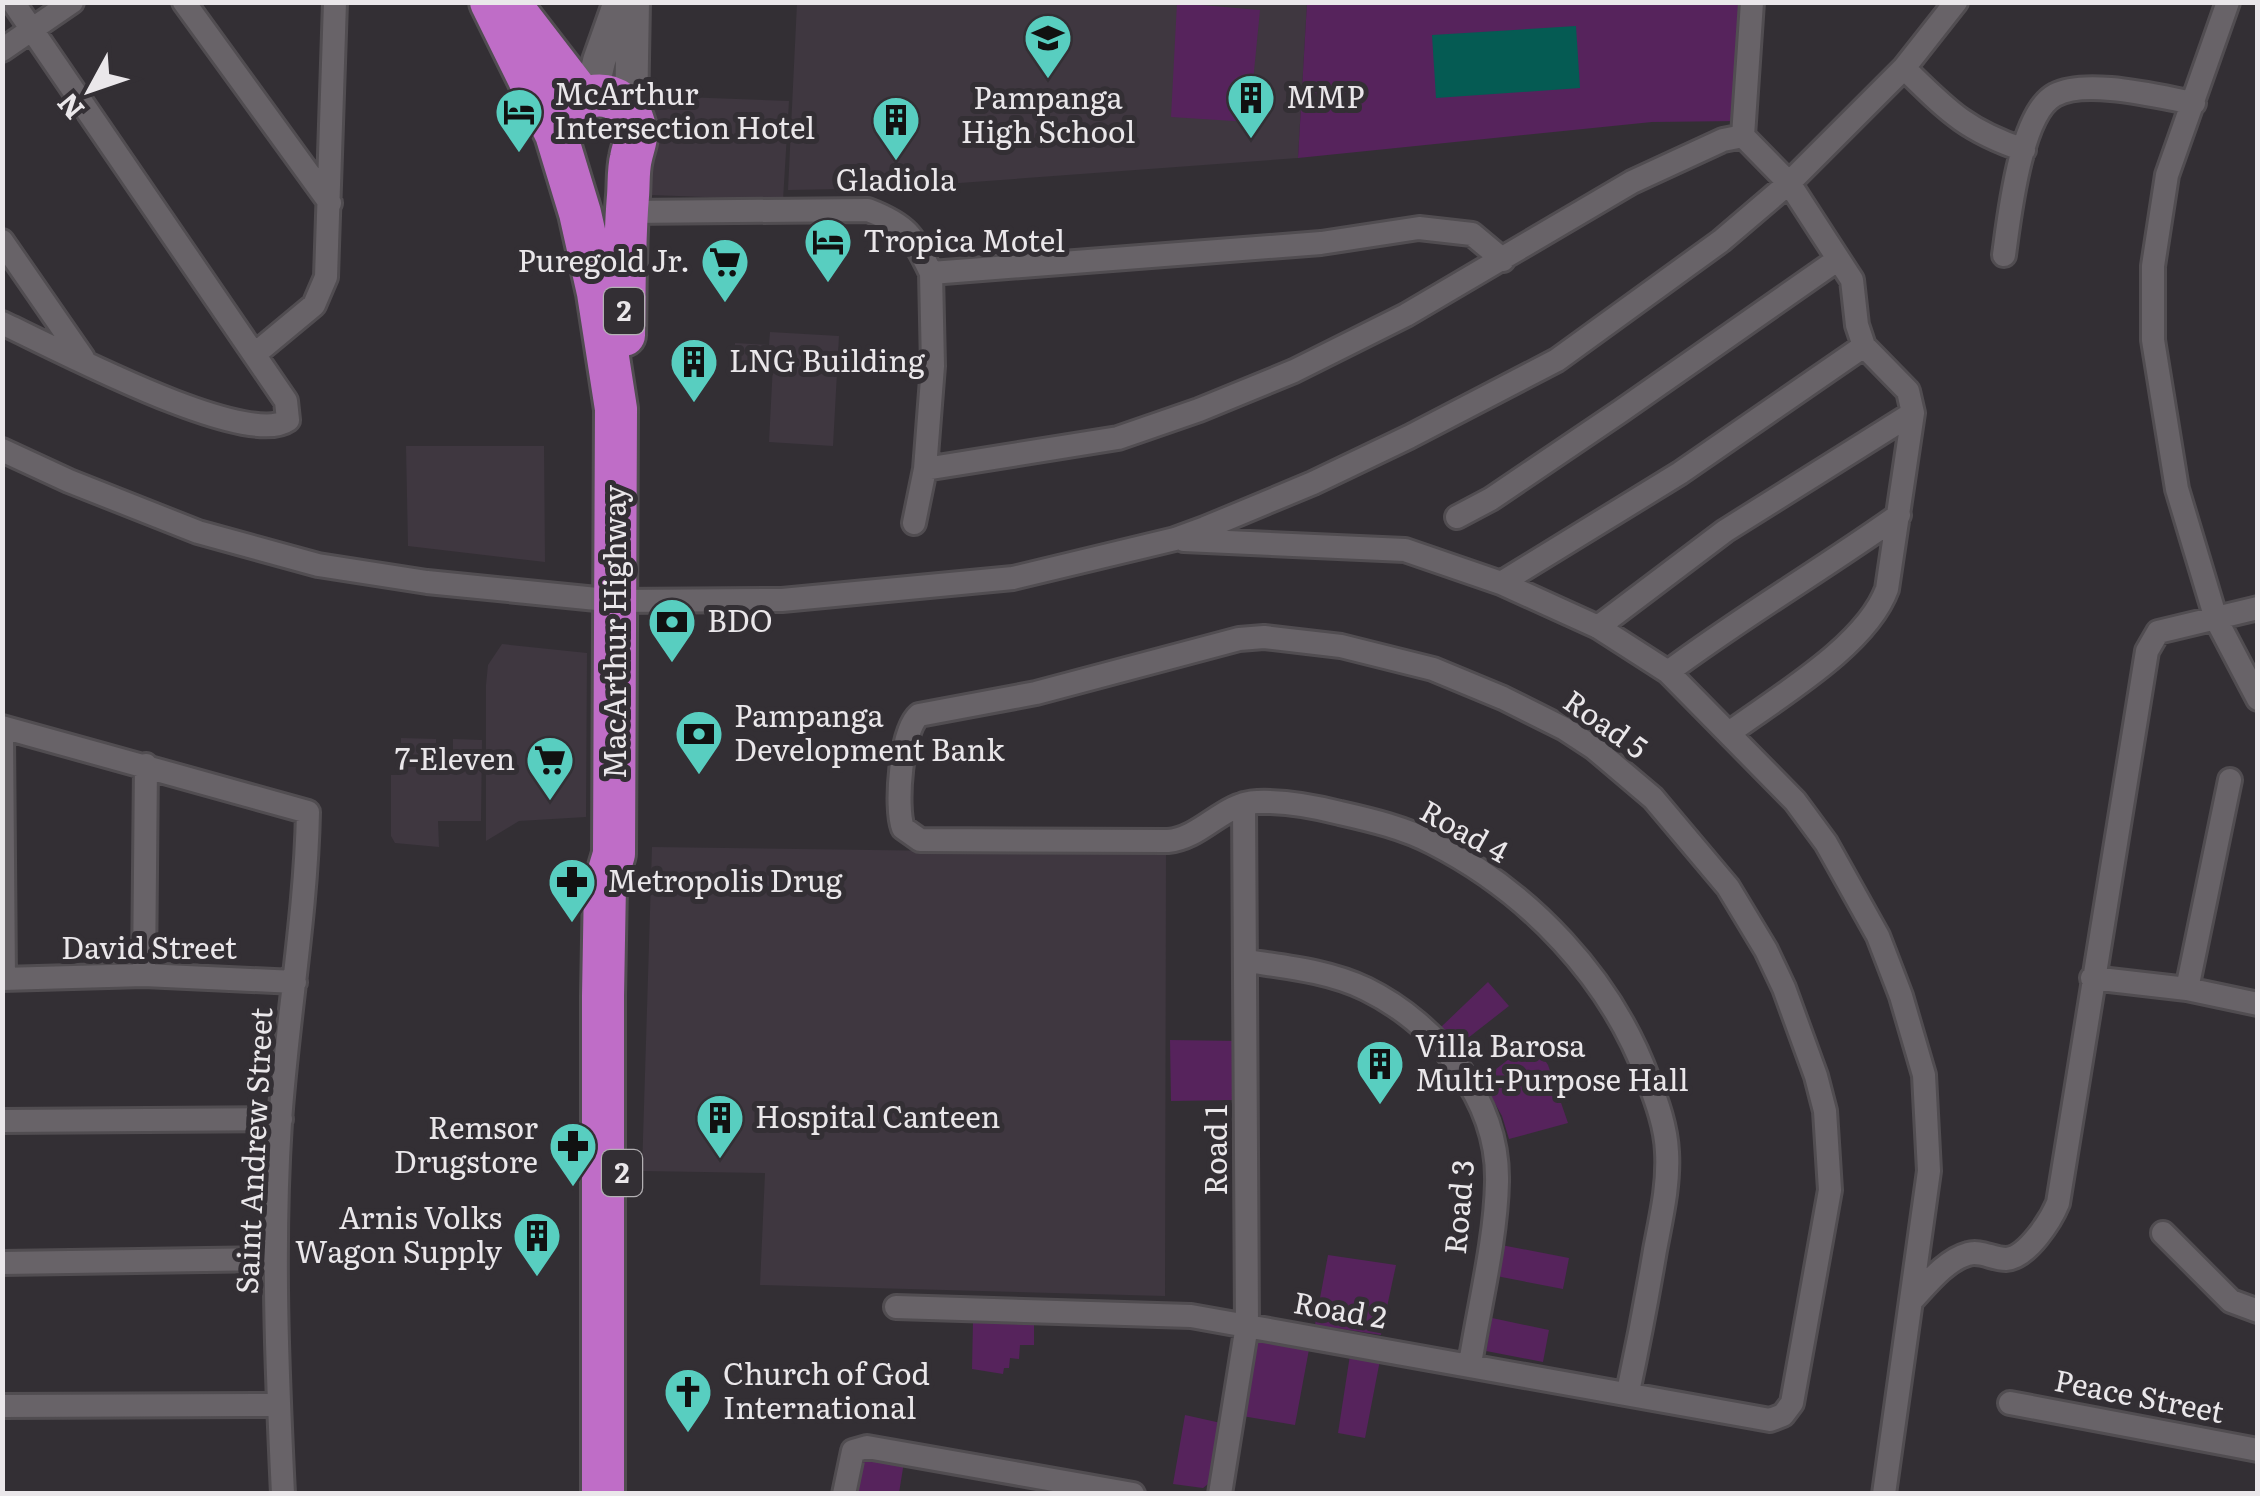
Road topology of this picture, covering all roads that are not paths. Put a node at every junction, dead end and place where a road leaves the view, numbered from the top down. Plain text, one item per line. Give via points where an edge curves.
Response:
1 (13, 2) edge
2 (72, 2) edge
3 (184, 2) edge
4 (334, 2) edge
5 (490, 2) edge
6 (508, 2) edge
7 (620, 2) edge
8 (634, 2) edge
9 (1752, 2) edge
10 (1956, 2) edge
11 (2228, 2) edge
12 (31, 30) junction
13 (2, 50) edge
14 (1904, 68) junction
15 (587, 97) junction
16 (2194, 103) junction
17 (631, 136) junction
18 (1742, 136) junction
19 (559, 146) junction
20 (2024, 150) junction
21 (1789, 183) junction
22 (330, 203) junction
23 (626, 212) junction
24 (2, 241) edge
25 (2004, 256) dead end
26 (1503, 260) junction
27 (1837, 260) junction
28 (931, 272) junction
29 (2, 323) edge
30 (1864, 346) junction
31 (255, 354) junction
32 (85, 361) junction
33 (616, 409) junction
34 (1913, 413) junction
35 (2, 450) edge
36 (925, 469) junction
37 (1898, 514) junction
38 (1457, 516) dead end
39 (914, 523) dead end
40 (1175, 539) junction
41 (1501, 583) junction
42 (617, 602) junction
43 (2258, 608) edge
44 (2216, 620) junction
45 (1598, 627) junction
46 (1668, 672) junction
47 (2258, 698) edge
48 (2, 731) edge
49 (1729, 733) junction
50 (146, 766) junction
51 (2230, 780) dead end
52 (1244, 804) junction
53 (614, 854) junction
54 (1246, 961) junction
55 (144, 975) junction
56 (2092, 978) junction
57 (3, 979) edge
58 (296, 982) junction
59 (2188, 989) junction
60 (2258, 1004) edge
61 (280, 1119) junction
62 (2, 1121) edge
63 (2163, 1233) dead end
64 (1920, 1242) junction
65 (1972, 1252) junction
66 (274, 1259) junction
67 (2, 1263) edge
68 (1913, 1298) junction
69 (896, 1306) dead end
70 (2258, 1311) edge
71 (1247, 1325) junction
72 (1470, 1364) junction
73 (1628, 1392) junction
74 (2010, 1403) dead end
75 (278, 1405) junction
76 (2, 1406) edge
77 (1770, 1420) joint
78 (2258, 1450) edge
79 (283, 1494) edge
80 (603, 1494) edge
81 (621, 1494) edge
82 (844, 1494) edge
83 (1133, 1494) edge
84 (1220, 1494) edge
85 (1884, 1494) edge

1 - 12 street
2 - 12 street
3 - 22 street
4 - 22 street
5 - 19 highway, MacArthur Highway / 2
6 - 15 highway
7 - 15 main road
8 - 17 main road
9 - 18 street
10 - 14 street
11 - 16 street
12 - 13 street
12 - 31 street
14 - 20 street via 1958,121
14 - 21 street
15 - 17 highway via 614,100
15 - 19 highway via 564,112
16 - 20 street via 2107,90 2052,95
16 - 44 street via 2166,175 2157,226 2153,340 2177,490
17 - 19 highway via 611,173 598,176 572,168
17 - 23 highway, MacArthur Highway / 2
18 - 21 street
18 - 26 street via 1632,182
19 - 33 highway, MacArthur Highway / 2 via 598,293
20 - 25 street
21 - 27 street
21 - 40 street via 1557,360 1329,475
22 - 31 street via 322,291 298,322
23 - 28 street via 868,210 898,222
23 - 33 highway, MacArthur Highway / 2 via 623,394
24 - 32 street
26 - 28 street via 1472,234 1419,228 1322,243
26 - 36 street via 1406,315 1199,410 1118,438
27 - 30 street via 1852,280
27 - 38 street
28 - 36 street
29 - 32 street
30 - 34 street via 1908,391
30 - 41 street via 1728,441
31 - 32 street via 286,400 288,420 282,425 231,421
33 - 42 highway, MacArthur Highway / 2
34 - 37 street
34 - 45 street via 1725,531
35 - 42 street via 198,532 318,565
36 - 39 street
37 - 46 street
37 - 49 street via 1880,610 1845,646
40 - 41 street via 1405,550
40 - 42 street via 1013,578 782,600
41 - 45 street
42 - 53 highway, MacArthur Highway / 2
43 - 44 street
44 - 47 street
44 - 56 street via 2158,632 2147,651
45 - 46 street
46 - 49 street
48 - 50 street
48 - 57 street
49 - 64 street via 1796,801 1826,843 1878,936 1902,996 1924,1075 1929,1171
50 - 55 street
50 - 58 street, Saint Andrew Street via 308,812
51 - 59 street
52 - 54 street, Road 1
52 - 73 street, Road 4 via 1328,810 1432,842 1546,924 1608,996 1640,1058 1667,1150 1665,1196
52 - 77 street, Road 5 via 1179,840 920,840 900,822 906,736 918,715 1036,693 1251,637 1340,646 1433,668 1519,705 1594,748 1653,798 1728,888 1784,988 1820,1094 1830,1148 1825,1226 1792,1404
53 - 80 highway, MacArthur Highway / 2 via 604,884
53 - 81 highway, MacArthur Highway / 2 via 626,884
54 - 71 street, Road 1
54 - 72 street, Road 3 via 1366,989 1414,1022 1465,1074 1494,1141 1497,1182
55 - 57 street, David Street
55 - 58 street, David Street
56 - 59 street
56 - 65 street via 2052,1217 2010,1259
58 - 61 street, Saint Andrew Street
59 - 60 street
61 - 62 street
61 - 66 street, Saint Andrew Street
63 - 70 street via 2231,1301
64 - 65 street
64 - 68 street
65 - 68 street
66 - 67 street
66 - 75 street, Saint Andrew Street
68 - 85 street
69 - 71 street, Road 2 via 1148,1312
71 - 72 street, Road 2
71 - 84 street, Road 1
72 - 73 street, Road 2
73 - 77 street, Road 2
74 - 78 street, Peace Street
75 - 76 street
75 - 79 street, Saint Andrew Street
82 - 83 street via 853,1451 867,1447

